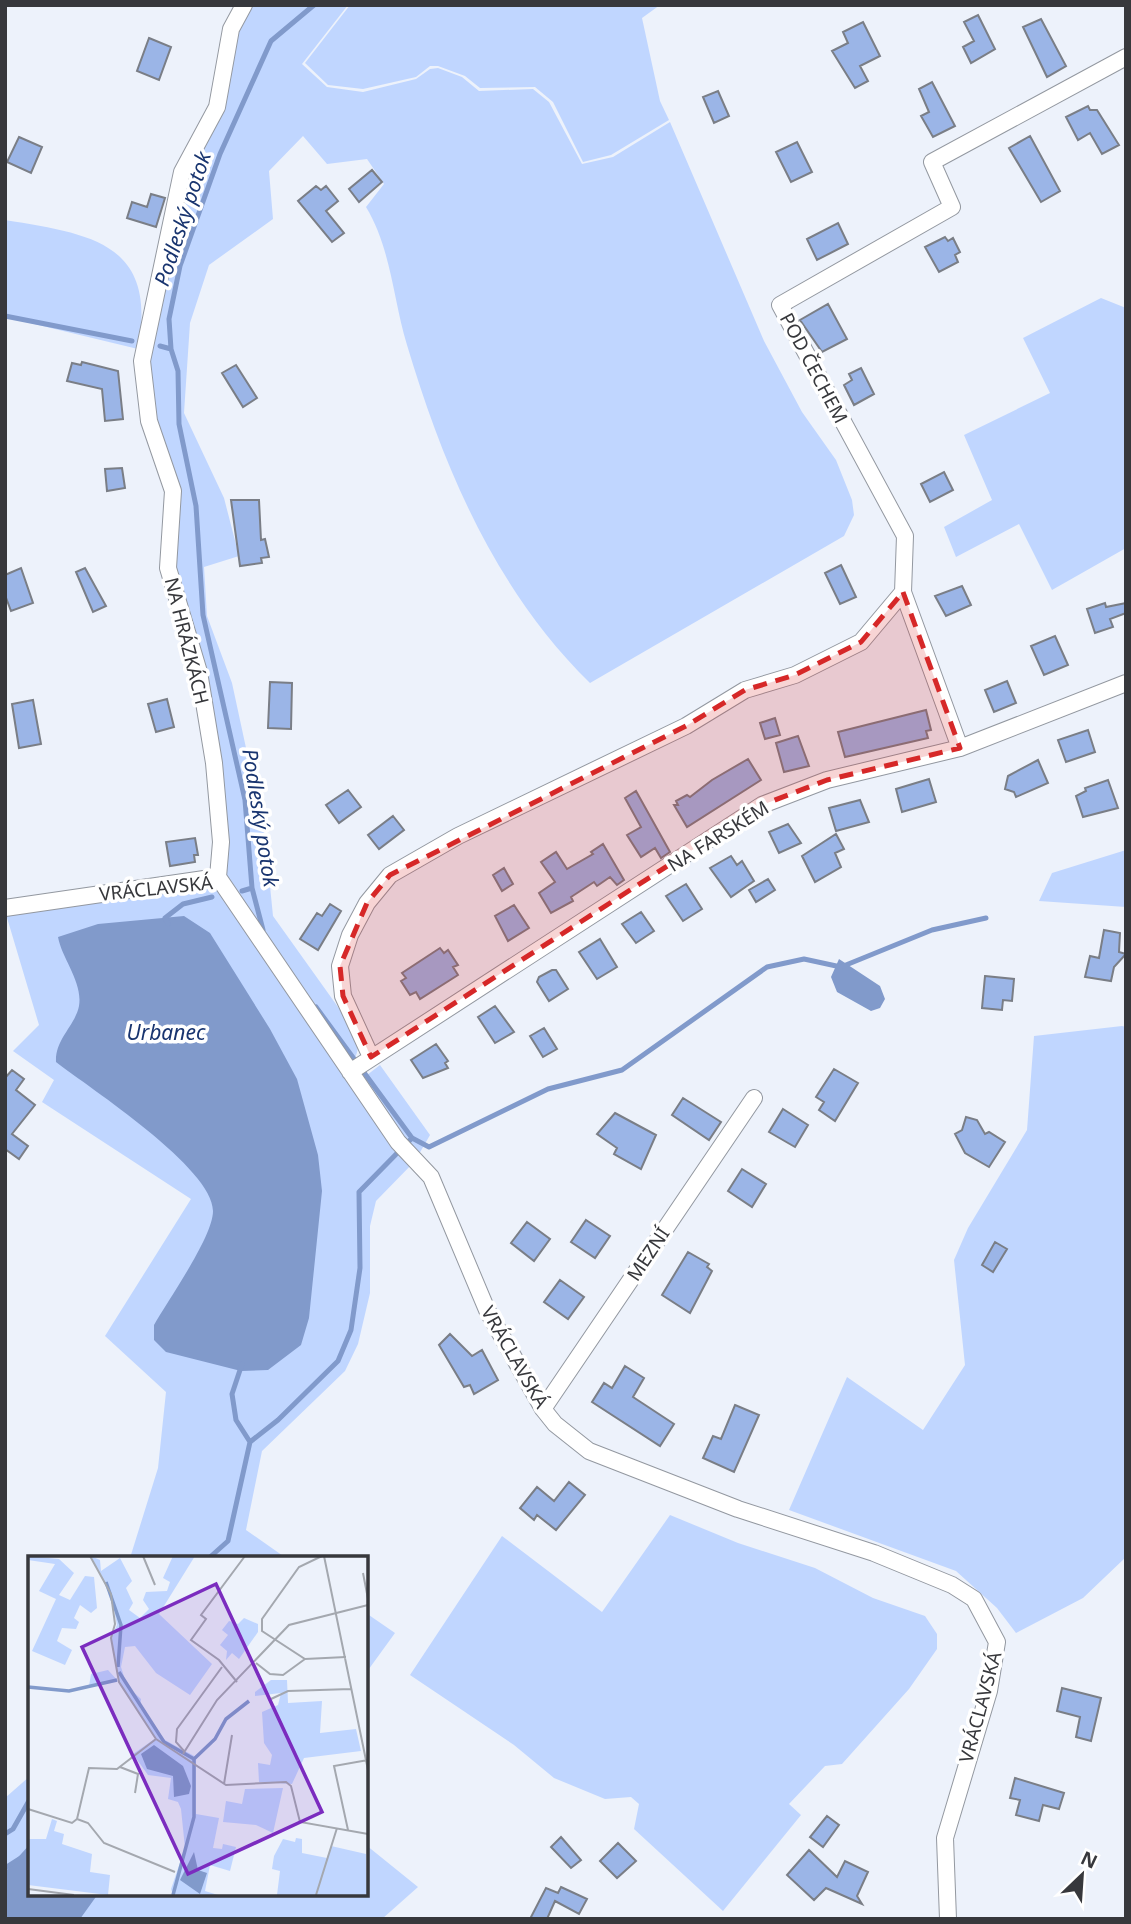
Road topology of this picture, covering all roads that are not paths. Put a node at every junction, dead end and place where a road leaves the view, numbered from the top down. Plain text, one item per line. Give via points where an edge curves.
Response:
1 (244, 5) edge
2 (1126, 57) edge
3 (903, 592) junction
4 (1126, 683) edge
5 (960, 748) junction
6 (218, 877) junction
7 (5, 908) edge
8 (360, 1065) junction
9 (754, 1098) dead end
10 (543, 1409) junction
11 (948, 1919) edge

1 - 6 street, NA HRÁZKÁCH via 231,29 217,107 183,172 142,361 149,421 173,491 168,568 199,672 214,763 221,842
2 - 3 street, POD ČECHEM via 932,162 952,207 780,305 905,536
3 - 5 street, POD ČECHEM
3 - 8 street via 861,642 795,675 746,690 686,726 458,836 390,875 350,935 340,966
4 - 5 street, NA FARSKÉM
5 - 8 street, NA FARSKÉM via 827,780 762,805
6 - 7 street, VRÁCLAVSKÁ
6 - 8 street, VRÁCLAVSKÁ
8 - 10 street, VRÁCLAVSKÁ via 402,1147 431,1177 487,1310
9 - 10 street, MEZNÍ
10 - 11 street, VRÁCLAVSKÁ via 589,1451 738,1509 874,1553 952,1585 974,1599 997,1642 989,1691 945,1838

